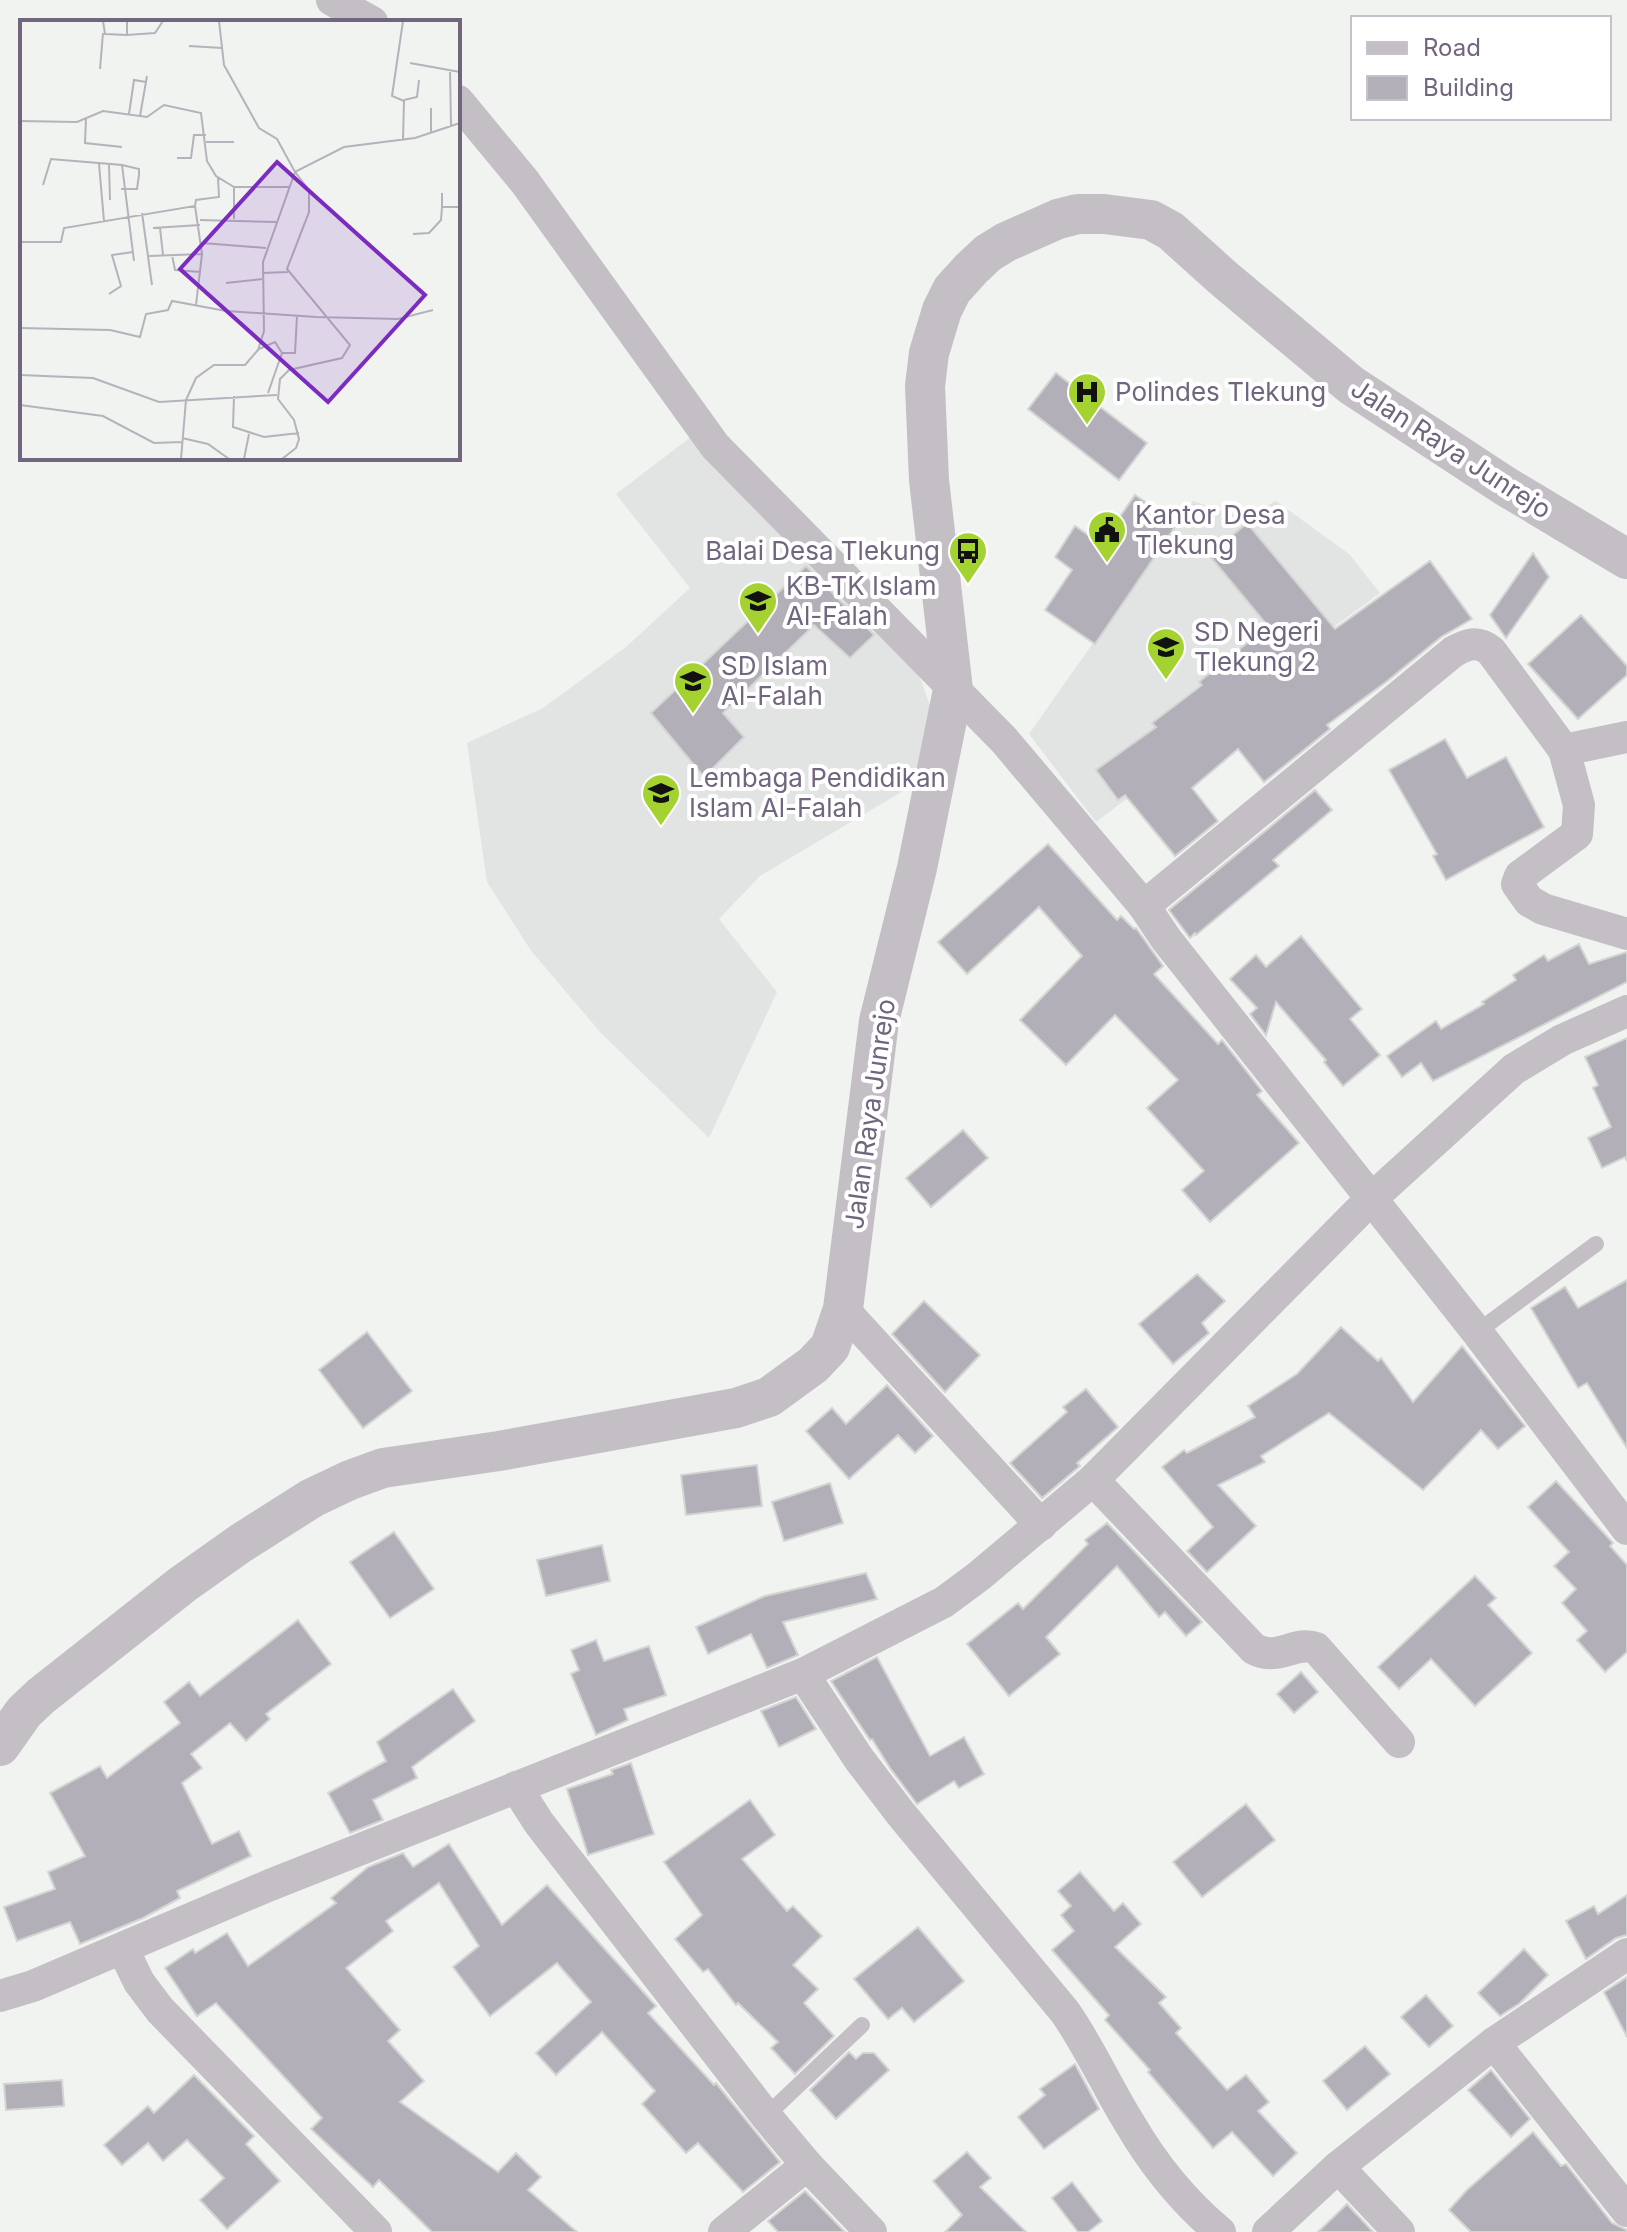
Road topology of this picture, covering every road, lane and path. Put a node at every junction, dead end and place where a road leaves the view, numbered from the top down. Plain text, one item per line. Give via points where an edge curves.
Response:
1 (332, 0) edge
2 (368, 20) edge
3 (460, 103) edge
4 (1627, 559) edge
5 (953, 690) junction
6 (1627, 737) edge
7 (1564, 750) junction
8 (1144, 906) junction
9 (1627, 934) edge
10 (1627, 1011) edge
11 (1371, 1199) junction
12 (1596, 1244) dead end
13 (843, 1309) junction
14 (1477, 1332) junction
15 (1093, 1480) junction
16 (1041, 1525) junction
17 (1627, 1529) edge
18 (803, 1674) junction
19 (1399, 1742) dead end
20 (0, 1746) edge
21 (516, 1787) junction
22 (123, 1949) junction
23 (1627, 1954) edge
24 (0, 1996) edge
25 (862, 2025) dead end
26 (1494, 2043) junction
27 (766, 2116) junction
28 (807, 2165) junction
29 (1338, 2167) junction
30 (1627, 2211) edge
31 (376, 2232) edge
32 (724, 2232) edge
33 (871, 2232) edge
34 (1220, 2232) edge
35 (1268, 2232) edge
36 (1399, 2232) edge

1 - 2 street
3 - 5 street via 525,182 715,446
4 - 5 street, Jalan Raya Junrejo via 1351,385 1171,231 1128,215 1078,214 1040,225 988,253 952,290 935,330 924,405
5 - 8 street via 1004,740
5 - 13 street, Jalan Raya Junrejo via 879,1021
6 - 7 street
7 - 8 street via 1491,651 1475,643 1465,645
7 - 9 street via 1579,805 1577,834 1520,876 1517,884 1543,909
8 - 11 street
10 - 11 street via 1514,1069
11 - 14 street
11 - 15 street
12 - 14 lane
13 - 16 street
13 - 20 street, Jalan Raya Junrejo via 830,1347 769,1397 736,1408 383,1468 312,1498 194,1576 88,1659 24,1712
14 - 17 street
15 - 16 street
15 - 19 street via 1254,1649 1268,1655 1316,1648
16 - 18 street via 944,1602
18 - 21 street
18 - 34 street via 901,1814 1065,2012 1155,2162
21 - 22 street
21 - 27 street
22 - 24 street
22 - 31 street via 160,2010
23 - 26 street
25 - 27 lane
26 - 29 street
26 - 30 street
27 - 28 street
28 - 32 street
28 - 33 street
29 - 35 street
29 - 36 street

